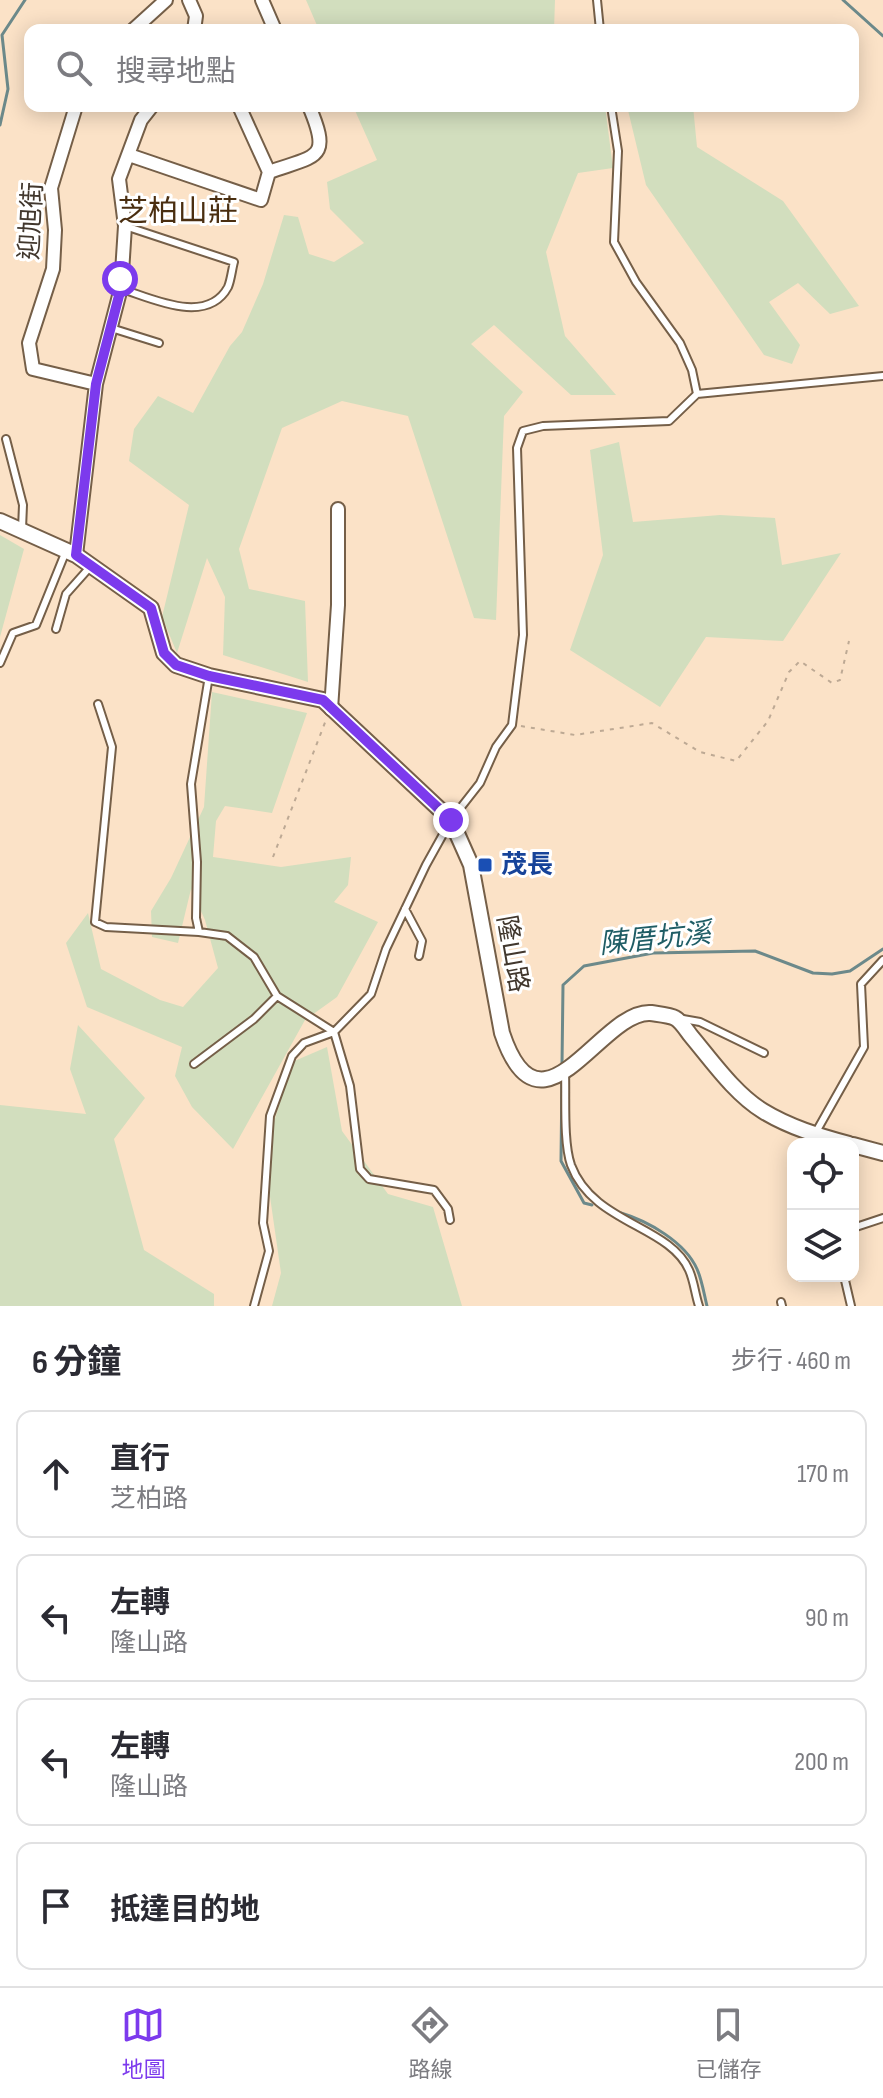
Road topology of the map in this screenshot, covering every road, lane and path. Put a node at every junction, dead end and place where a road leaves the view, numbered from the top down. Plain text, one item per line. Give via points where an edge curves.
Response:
1 (166, 0) edge
2 (189, 0) edge
3 (262, 0) edge
4 (597, 0) edge
5 (196, 16) junction
6 (140, 24) edge
7 (195, 24) edge
8 (200, 24) edge
9 (272, 24) edge
10 (599, 24) edge
11 (74, 112) edge
12 (147, 112) edge
13 (242, 112) edge
14 (312, 112) edge
15 (612, 112) edge
16 (129, 155) junction
17 (269, 172) junction
18 (125, 226) junction
19 (121, 288) junction
20 (111, 328) junction
21 (159, 343) dead end
22 (883, 376) edge
23 (96, 384) junction
24 (697, 394) junction
25 (6, 439) dead end
26 (338, 509) dead end
27 (0, 521) edge
28 (22, 531) junction
29 (71, 553) junction
30 (91, 566) junction
31 (56, 629) dead end
32 (849, 641) dead end
33 (0, 663) edge
34 (209, 676) junction
35 (98, 704) dead end
36 (331, 709) junction
37 (512, 725) junction
38 (451, 820) junction
39 (273, 857) dead end
40 (405, 909) junction
41 (199, 932) junction
42 (419, 956) dead end
43 (883, 960) edge
44 (277, 996) junction
45 (675, 1018) junction
46 (334, 1032) junction
47 (764, 1053) dead end
48 (194, 1064) dead end
49 (563, 1072) junction
50 (814, 1135) junction
51 (825, 1138) edge
52 (859, 1147) edge
53 (883, 1153) edge
54 (883, 1218) edge
55 (450, 1220) dead end
56 (859, 1226) edge
57 (845, 1282) edge
58 (254, 1306) edge
59 (699, 1306) edge
60 (851, 1306) edge

1 - 6 street
2 - 5 street
3 - 9 street
4 - 10 lane
5 - 7 street
5 - 8 street
11 - 23 street, 迎旭街 via 51,188 53,269 29,343 33,369
12 - 16 street
13 - 17 street
14 - 17 street via 321,147 315,155
15 - 24 lane via 618,151 614,242 680,343
16 - 17 street via 261,200
16 - 18 street via 119,179
18 - 19 street
18 - 19 lane via 234,262 227,288 210,301 183,309
19 - 20 street
20 - 21 lane
20 - 23 street
22 - 24 lane
23 - 29 street
24 - 37 lane via 669,421 523,431 517,448 523,635
25 - 28 lane via 23,505
26 - 36 street
27 - 28 street, 隆山路
28 - 29 street, 隆山路
29 - 30 street, 隆山路
29 - 33 lane via 36,625 13,633
30 - 31 lane via 66,594
30 - 34 street, 隆山路 via 151,608 164,653 176,665
32 - 37 path via 840,680 832,683 800,661 789,672 768,721 736,761 700,752 652,723 575,735
34 - 36 street, 隆山路 via 323,700
34 - 41 lane via 191,784
35 - 41 lane via 112,747 95,922
36 - 38 street, 隆山路
36 - 39 path
37 - 38 lane via 480,783
38 - 40 lane
38 - 49 street, 隆山路 via 471,865 509,1053 522,1071 542,1079
40 - 42 lane via 422,941
40 - 46 lane via 371,994
41 - 44 lane via 227,936 254,957
43 - 50 lane via 861,984 864,1047
44 - 46 lane
44 - 48 lane
45 - 47 lane via 700,1022
45 - 49 street via 630,1016
45 - 50 street via 761,1110
46 - 55 lane via 350,1086 360,1169 369,1179 434,1190
46 - 58 lane via 304,1043 292,1056 270,1116 263,1223 269,1251
49 - 59 lane via 570,1161 580,1183 613,1215 668,1246 688,1268
50 - 51 street
52 - 53 street
54 - 56 lane
57 - 60 lane

